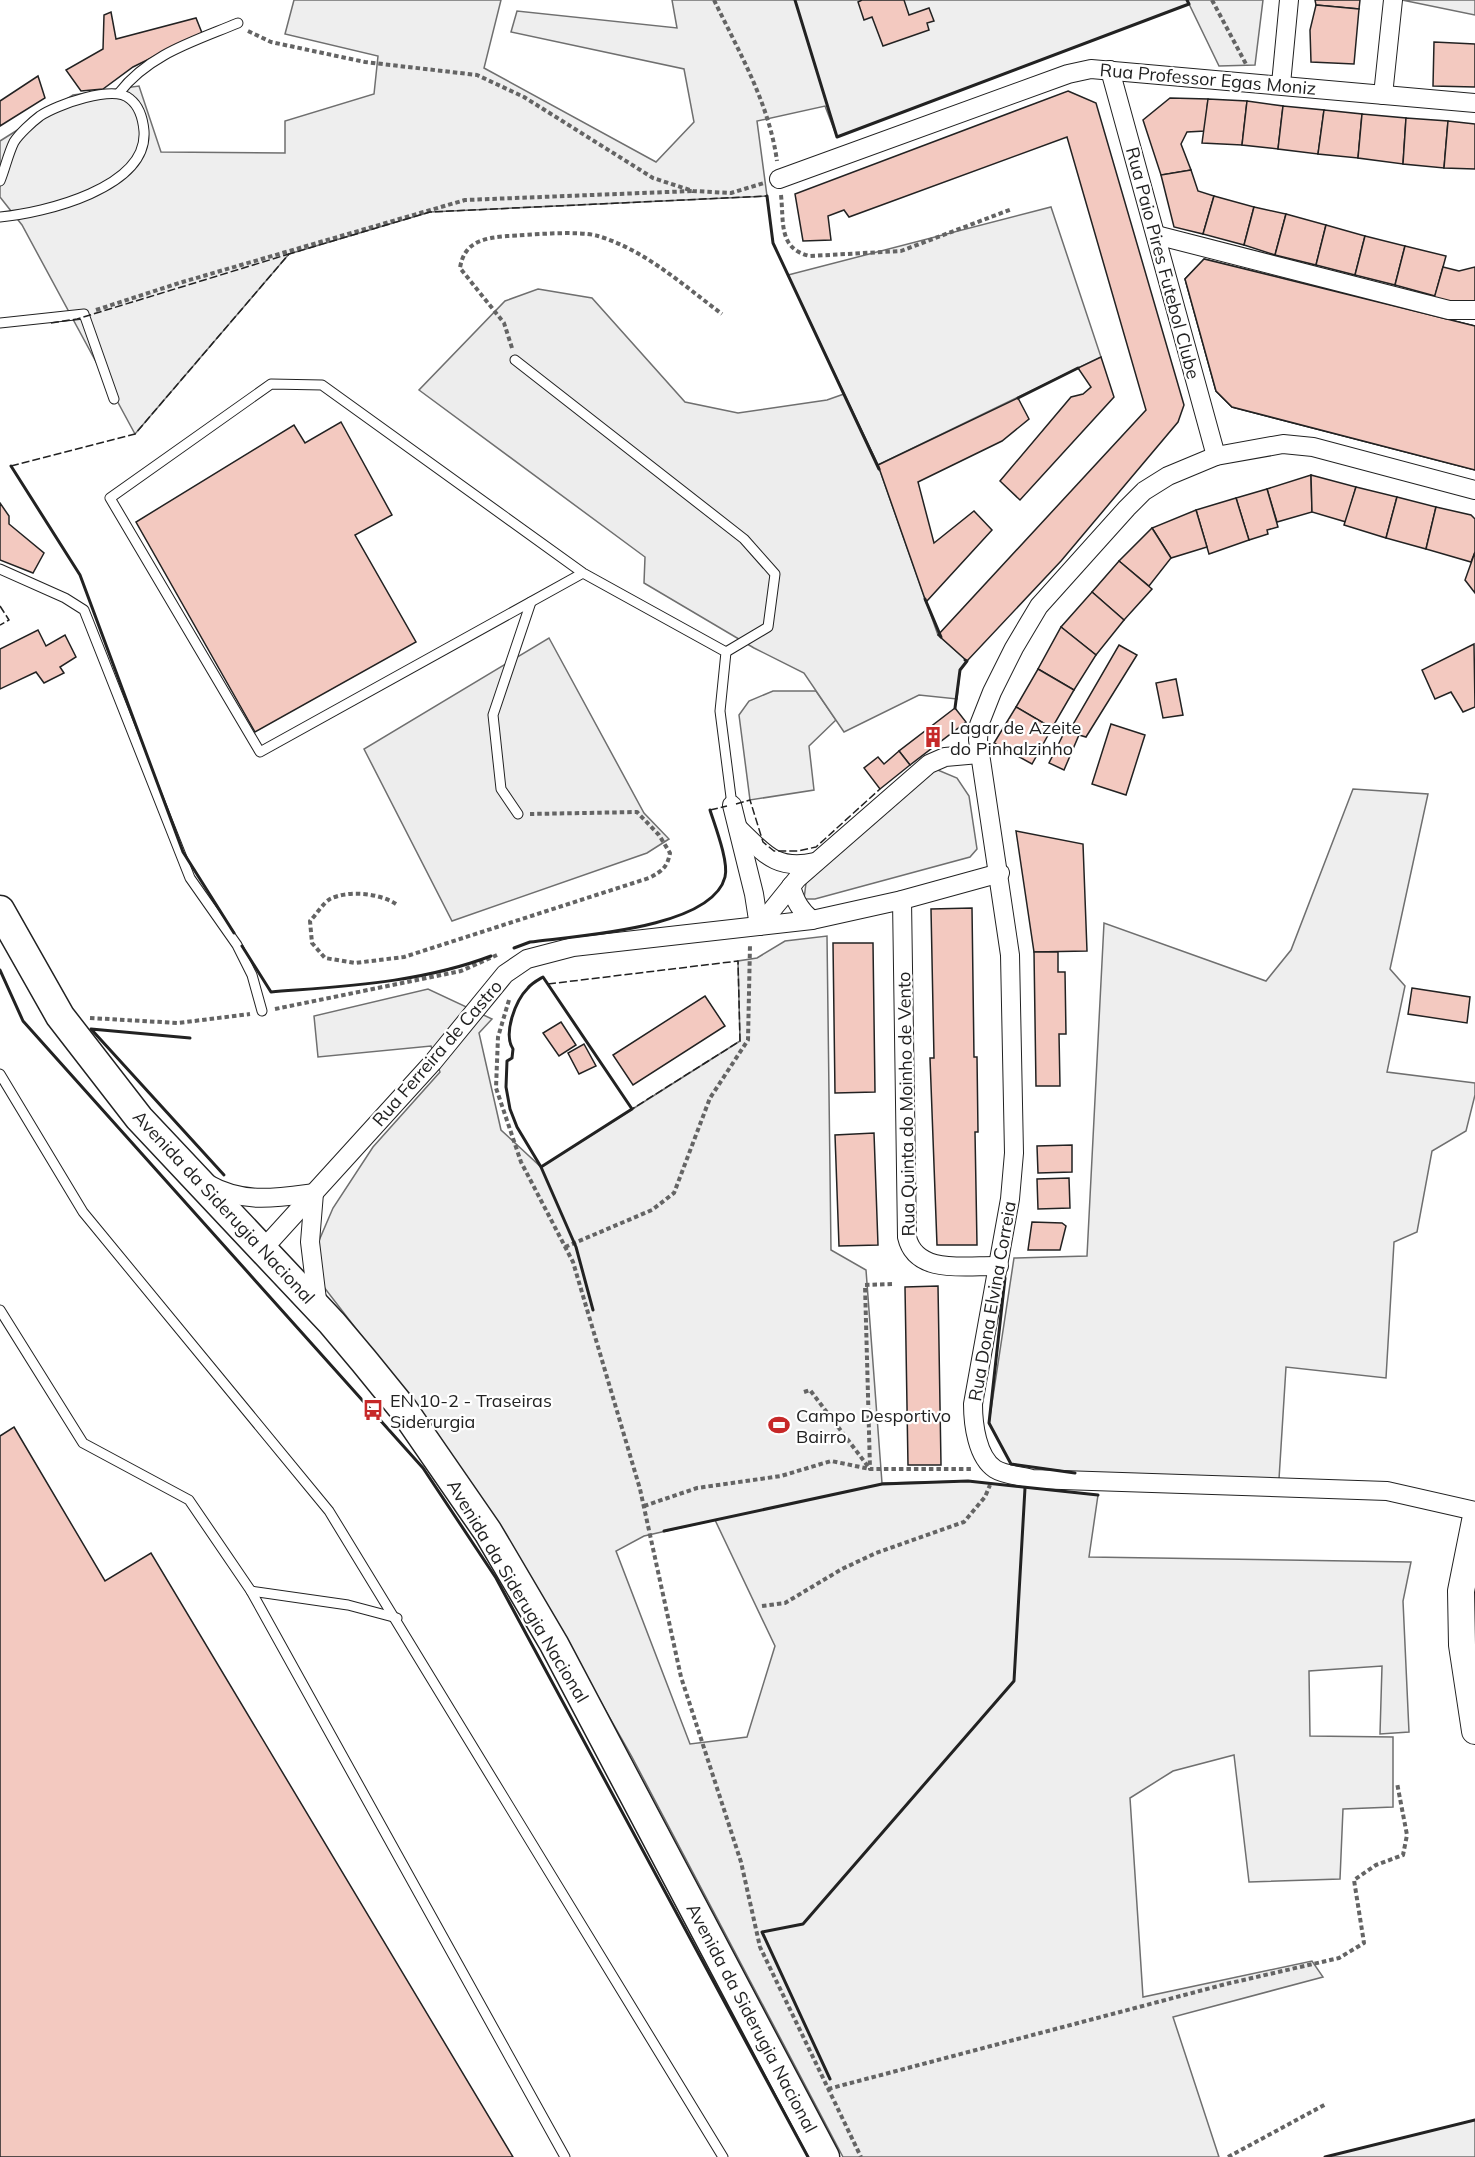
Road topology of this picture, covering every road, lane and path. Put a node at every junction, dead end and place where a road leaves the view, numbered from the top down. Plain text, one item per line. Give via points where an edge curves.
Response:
1 (1212, 0) edge
2 (1289, 0) edge
3 (1393, 0) edge
4 (238, 23) joint
5 (1236, 43) dead end
6 (1110, 70) junction
7 (1281, 84) junction
8 (119, 93) junction
9 (1383, 95) junction
10 (1475, 103) edge
11 (779, 179) joint
12 (0, 181) edge
13 (693, 191) junction
14 (0, 217) edge
15 (1156, 235) junction
16 (1475, 310) edge
17 (84, 314) junction
18 (722, 314) dead end
19 (0, 324) edge
20 (515, 360) joint
21 (114, 399) dead end
22 (1216, 456) junction
23 (1475, 490) edge
24 (0, 569) edge
25 (583, 573) junction
26 (531, 602) junction
27 (726, 652) junction
28 (979, 754) junction
29 (732, 805) joint
30 (518, 814) joint
31 (737, 827) junction
32 (815, 862) junction
33 (1000, 873) junction
34 (791, 886) junction
35 (902, 900) junction
36 (396, 904) dead end
37 (0, 910) edge
38 (812, 920) junction
39 (759, 926) junction
40 (504, 952) dead end
41 (519, 964) junction
42 (262, 1011) junction
43 (60, 1016) junction
44 (0, 1074) edge
45 (195, 1177) junction
46 (314, 1193) junction
47 (565, 1247) junction
48 (263, 1249) junction
49 (999, 1266) junction
50 (892, 1284) dead end
51 (318, 1308) junction
52 (0, 1310) edge
53 (804, 1392) dead end
54 (870, 1469) junction
55 (993, 1477) junction
56 (644, 1506) junction
57 (1475, 1511) edge
58 (1475, 1521) edge
59 (251, 1591) junction
60 (762, 1606) dead end
61 (397, 1618) junction
62 (1475, 1731) edge
63 (1396, 1783) dead end
64 (828, 2089) junction
65 (1326, 2104) dead end
66 (565, 2157) edge
67 (723, 2157) edge
68 (825, 2157) edge
69 (861, 2157) edge
70 (1228, 2157) edge

1 - 5 path
2 - 7 street
3 - 9 street
4 - 8 lane via 150,61
4 - 13 path via 271,42 365,62 477,75 524,97 653,178
6 - 7 street, Rua Professor Egas Moniz
6 - 11 street, Rua Professor Egas Moniz via 1068,74
6 - 15 street, Rua Paio Pires Futebol Clube
7 - 9 street, Rua Professor Egas Moniz
8 - 12 lane via 102,93 40,116 15,142
8 - 14 lane via 130,98 144,124 145,141 135,164 113,183 67,201
9 - 10 street, Rua Professor Egas Moniz
11 - 13 path via 731,193
13 - 17 path via 465,200 190,279
15 - 16 street via 1449,310
15 - 22 street, Rua Paio Pires Futebol Clube
17 - 19 lane
17 - 21 lane
18 - 20 path via 641,255 597,235 493,237 472,243 462,255 460,268 504,323
20 - 27 lane via 744,539 775,574 768,627
22 - 23 street via 1283,444 1312,447
22 - 28 street via 1144,491 1039,606 992,692 979,725
24 - 42 lane via 84,610 190,878 237,945 252,975
25 - 26 lane
25 - 26 lane via 322,385 271,384 110,498 260,752
25 - 27 lane
26 - 30 lane via 493,715 501,789
27 - 29 lane via 720,711
28 - 32 street via 945,757 929,764
28 - 33 street, Rua Dona Elvina Correia
29 - 31 street
30 - 36 path via 637,812 669,853 668,864 649,878 404,957 356,963 324,958 312,943 310,921 329,899 358,894
31 - 32 street via 767,857 779,863 800,866
31 - 39 street
32 - 34 street
33 - 35 street, Rua Ferreira de Castro
33 - 49 street, Rua Dona Elvina Correia via 1010,955 1014,1153
34 - 38 street via 795,901
34 - 39 street
35 - 38 street, Rua Ferreira de Castro
35 - 49 street, Rua Quinta do Moinho de Vento via 910,1249 921,1261 932,1264
37 - 43 main road, Avenida da Siderugia Nacional
38 - 39 street, Rua Ferreira de Castro
39 - 41 street, Rua Ferreira de Castro via 573,947
39 - 47 path via 748,950 748,1040 710,1098 674,1192 652,1210
40 - 42 path via 461,971
41 - 46 street, Rua Ferreira de Castro via 505,974 433,1062
41 - 47 path via 498,1036 496,1088 521,1162
42 - 43 path via 177,1023
43 - 45 main road, Avenida da Siderugia Nacional via 139,1118
44 - 61 lane via 83,1212 330,1511
45 - 46 street via 220,1191 262,1200
45 - 48 main road, Avenida da Siderugia Nacional
46 - 48 street, Rua Ferreira de Castro
46 - 51 street via 310,1242
47 - 56 path via 573,1262
48 - 51 main road, Avenida da Siderugia Nacional
49 - 55 street, Rua Dona Elvina Correia via 973,1404 973,1429
50 - 54 path via 865,1285
51 - 68 main road, Avenida da Siderugia Nacional via 404,1408 488,1532 554,1644
52 - 59 lane via 83,1443 189,1500
53 - 54 path via 810,1390
54 - 55 path
54 - 56 path via 831,1461 781,1476 697,1488
55 - 57 street via 1387,1491
55 - 60 path via 984,1497 964,1522 876,1553 785,1603
56 - 64 path via 681,1677 741,1862 760,1947
58 - 62 street via 1461,1591 1462,1645
59 - 61 lane via 348,1605
59 - 66 lane
61 - 67 lane
63 - 64 path via 1407,1835 1403,1855 1376,1865 1354,1880 1364,1943 1339,1958
64 - 69 path
65 - 70 path

